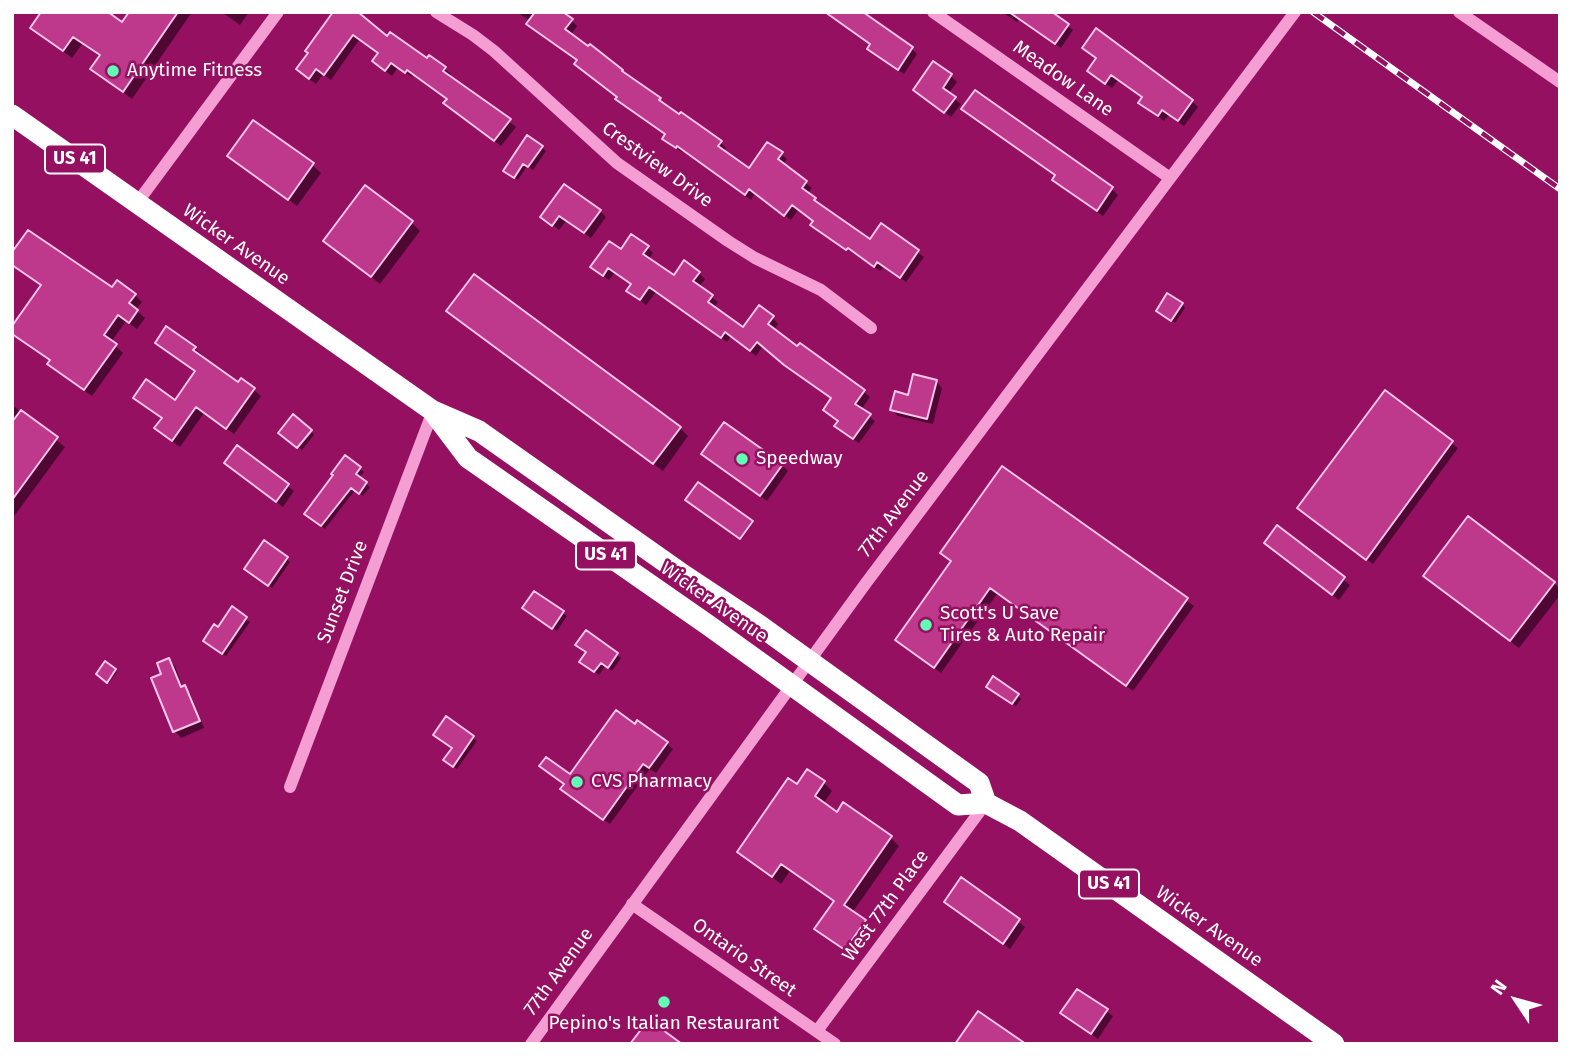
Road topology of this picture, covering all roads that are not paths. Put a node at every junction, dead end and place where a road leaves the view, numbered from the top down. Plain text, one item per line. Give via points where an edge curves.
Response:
1 (278, 12) edge
2 (436, 12) edge
3 (933, 12) edge
4 (1295, 12) edge
5 (1459, 12) edge
6 (1560, 82) edge
7 (12, 115) edge
8 (1170, 178) junction
9 (137, 203) junction
10 (871, 328) dead end
11 (433, 411) junction
12 (808, 661) junction
13 (791, 685) junction
14 (289, 787) dead end
15 (986, 803) junction
16 (632, 904) junction
17 (817, 1031) junction
18 (531, 1044) edge
19 (835, 1044) edge
20 (1334, 1044) edge

1 - 9 street
2 - 10 street, Crestview Drive via 494,51 617,163 728,241 821,290
3 - 8 street, Meadow Lane
4 - 8 street, 77th Avenue
5 - 6 street
7 - 9 highway, Wicker Avenue / US 41
8 - 12 street, 77th Avenue
9 - 11 highway, Wicker Avenue / US 41
11 - 12 highway, Wicker Avenue / US 41 via 479,431
11 - 13 highway, Wicker Avenue / US 41 via 468,458
11 - 14 street, Sunset Drive
12 - 13 street, 77th Avenue
12 - 15 highway, Wicker Avenue / US 41 via 979,783
13 - 15 highway, Wicker Avenue / US 41 via 958,805
13 - 16 street, 77th Avenue
15 - 17 street, West 77th Place
15 - 20 highway, Wicker Avenue / US 41 via 1020,821
16 - 17 street, Ontario Street
16 - 18 street, 77th Avenue
17 - 19 street, Ontario Street

